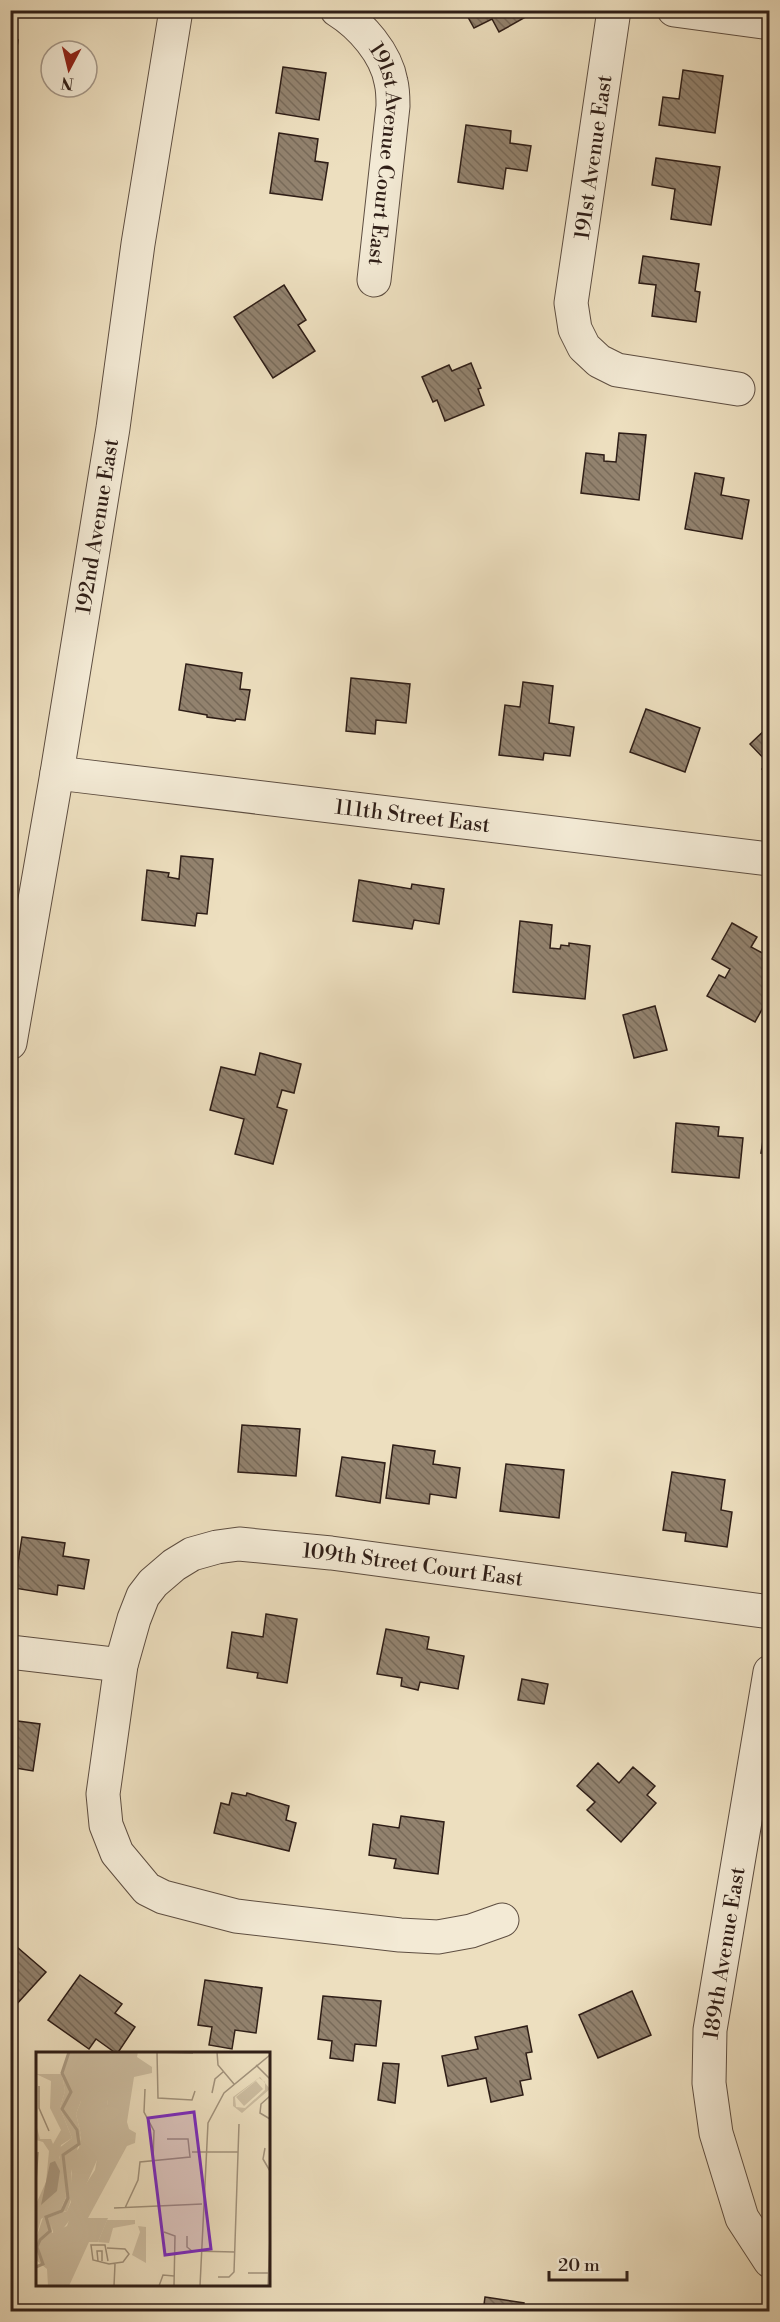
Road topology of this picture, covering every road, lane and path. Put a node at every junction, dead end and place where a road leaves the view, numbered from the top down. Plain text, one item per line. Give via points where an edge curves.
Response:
1 (176, 10) edge
2 (337, 10) edge
3 (614, 10) edge
4 (674, 10) edge
5 (770, 23) edge
6 (374, 280) dead end
7 (738, 389) dead end
8 (57, 773) junction
9 (770, 859) edge
10 (10, 1043) edge
11 (770, 1612) edge
12 (10, 1652) edge
13 (121, 1665) junction
14 (770, 1672) edge
15 (501, 1920) dead end
16 (770, 2261) edge

1 - 8 street, 192nd Avenue East
2 - 6 street, 191st Avenue Court East via 371,39 391,80 393,106
3 - 7 street, 191st Avenue East via 571,303 575,329 584,347 617,370
4 - 5 street
8 - 9 street, 111th Street East
8 - 10 street, 192nd Avenue East
11 - 13 street, 109th Street Court East via 239,1544 192,1554 153,1583 134,1618
12 - 13 street
13 - 15 street, 109th Street Court East via 103,1794 106,1826 117,1853 147,1889 163,1897 236,1916 400,1935 438,1937
14 - 16 street, 189th Avenue East via 710,2030 709,2083 716,2133 729,2181 742,2218

